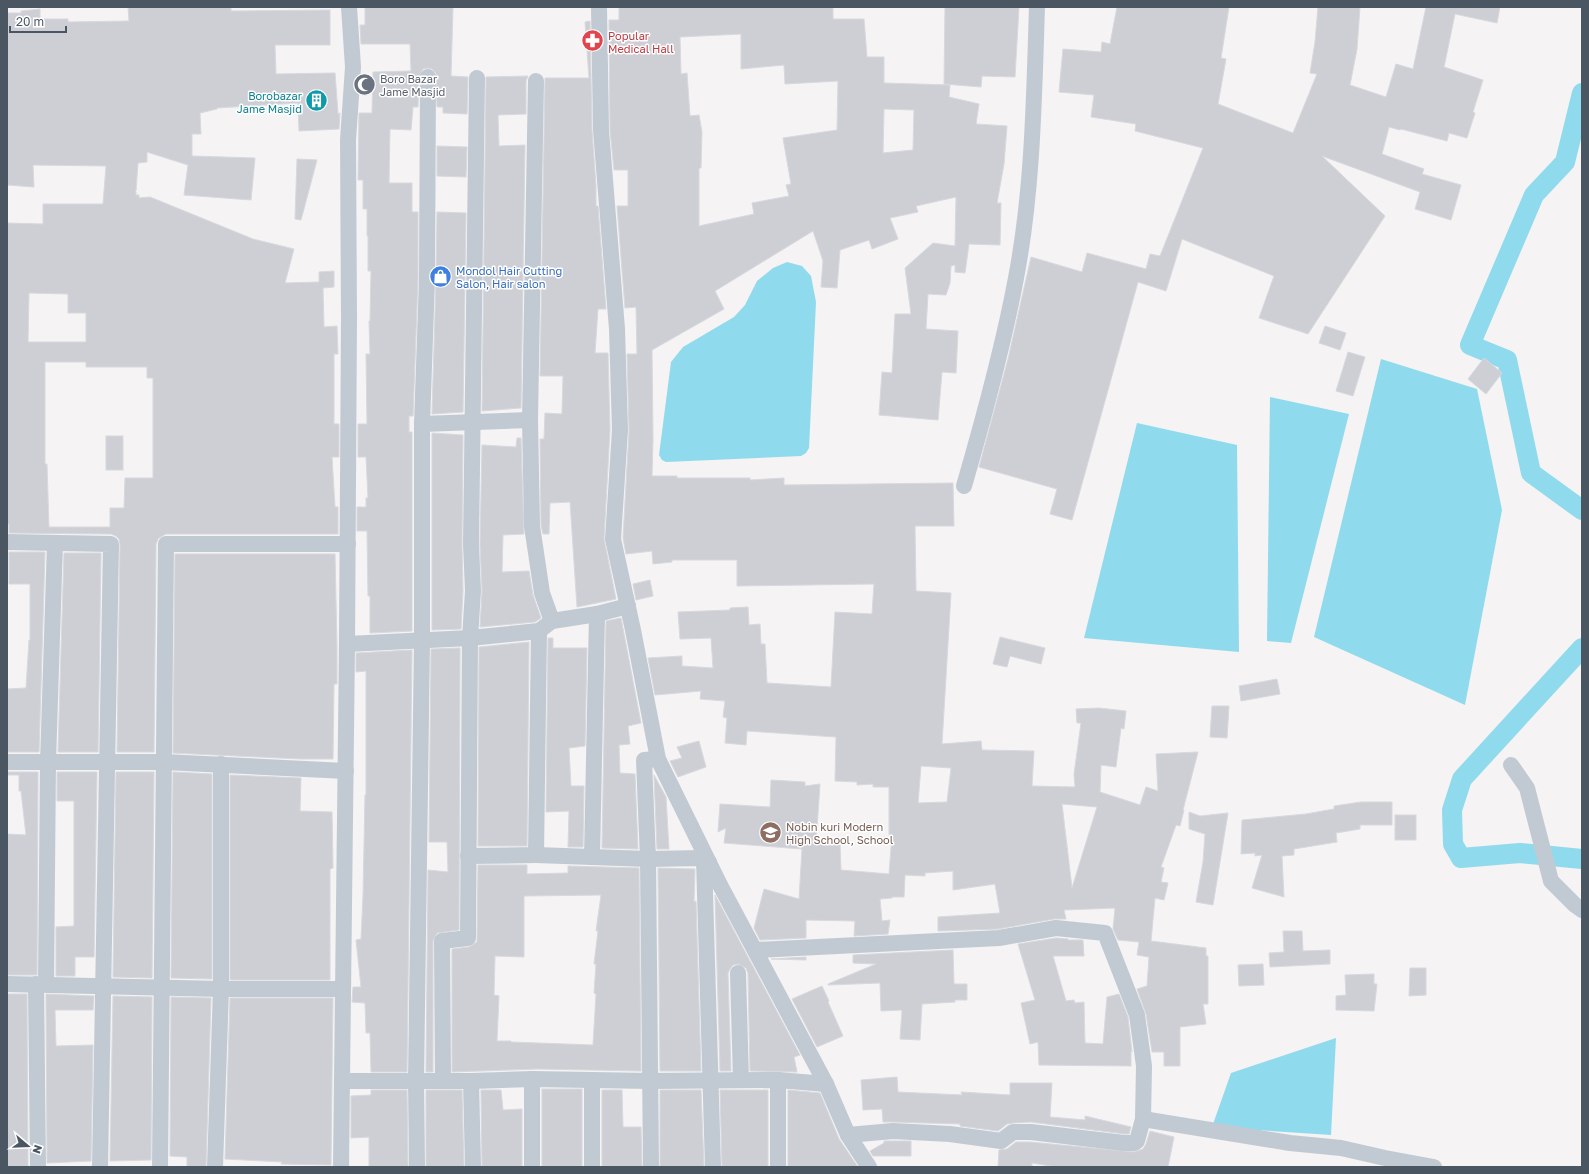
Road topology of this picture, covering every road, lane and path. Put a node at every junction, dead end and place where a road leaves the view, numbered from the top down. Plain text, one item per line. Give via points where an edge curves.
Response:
1 (349, 7) edge
2 (599, 7) edge
3 (1037, 7) edge
4 (428, 77) dead end
5 (478, 78) dead end
6 (536, 81) dead end
7 (530, 420) junction
8 (473, 423) junction
9 (422, 424) junction
10 (964, 486) dead end
11 (7, 542) edge
12 (55, 543) junction
13 (348, 544) junction
14 (628, 606) junction
15 (597, 614) junction
16 (552, 621) junction
17 (539, 631) junction
18 (470, 638) junction
19 (422, 641) junction
20 (347, 644) junction
21 (658, 759) junction
22 (7, 762) edge
23 (48, 762) junction
24 (108, 762) junction
25 (164, 762) junction
26 (221, 764) junction
27 (1511, 765) dead end
28 (346, 771) junction
29 (536, 855) junction
30 (468, 856) junction
31 (592, 857) junction
32 (648, 859) junction
33 (706, 860) junction
34 (1582, 910) edge
35 (755, 950) junction
36 (738, 973) dead end
37 (7, 984) edge
38 (41, 984) junction
39 (104, 986) junction
40 (162, 987) junction
41 (221, 988) junction
42 (343, 989) junction
43 (532, 1079) junction
44 (592, 1080) junction
45 (711, 1080) junction
46 (741, 1080) junction
47 (778, 1080) junction
48 (416, 1081) junction
49 (471, 1081) junction
50 (650, 1081) junction
51 (342, 1082) junction
52 (443, 1082) junction
53 (826, 1084) junction
54 (1143, 1119) junction
55 (848, 1135) junction
56 (38, 1167) edge
57 (100, 1167) edge
58 (160, 1167) edge
59 (215, 1167) edge
60 (341, 1167) edge
61 (418, 1167) edge
62 (473, 1167) edge
63 (532, 1167) edge
64 (592, 1167) edge
65 (651, 1167) edge
66 (713, 1167) edge
67 (778, 1167) edge
68 (868, 1167) edge
69 (1434, 1167) edge

1 - 13 street via 353,67 348,140
2 - 14 street via 601,130 618,352 620,430 613,539
3 - 10 street via 1028,192 1017,277 997,368
4 - 9 street via 427,279
5 - 8 street
6 - 7 street
7 - 8 street
7 - 16 street via 532,526 542,593
8 - 9 street
8 - 18 street via 473,591
9 - 19 street
11 - 12 street
12 - 23 street
12 - 24 street via 111,544
13 - 20 street
13 - 25 street via 166,544
14 - 15 street
14 - 21 street
15 - 16 street
15 - 31 street
16 - 17 street
17 - 18 street
17 - 29 street
18 - 19 street
18 - 30 street
19 - 20 street
19 - 48 street
20 - 28 street
21 - 32 street via 644,760
21 - 33 street
22 - 23 street
23 - 24 street
23 - 38 street
24 - 25 street
24 - 39 street
25 - 26 street
25 - 40 street
26 - 28 street
26 - 41 street
27 - 34 street via 1527,788 1551,881
28 - 42 street
29 - 30 street
29 - 31 street
30 - 52 street via 468,938 442,941
31 - 32 street
32 - 33 street
32 - 50 street
33 - 35 street
33 - 45 street
35 - 53 street
35 - 54 street via 999,938 1056,928 1105,933 1137,1015 1144,1066
36 - 46 street
37 - 38 street
38 - 39 street
38 - 56 street
39 - 40 street
39 - 57 street
40 - 41 street
40 - 58 street
41 - 42 street
41 - 59 street
42 - 51 street
43 - 44 street
43 - 49 street
43 - 63 street
44 - 50 street
44 - 64 street
45 - 46 street
45 - 50 street
45 - 66 street
46 - 47 street
47 - 53 street
47 - 67 street
48 - 51 street
48 - 52 street
48 - 61 street
49 - 52 street
49 - 62 street
50 - 65 street
51 - 60 street
53 - 55 street
54 - 55 street via 1137,1141 1134,1143 1031,1132 1013,1132 1001,1141 950,1134 893,1131
54 - 69 street via 1290,1143 1341,1148
55 - 68 street

